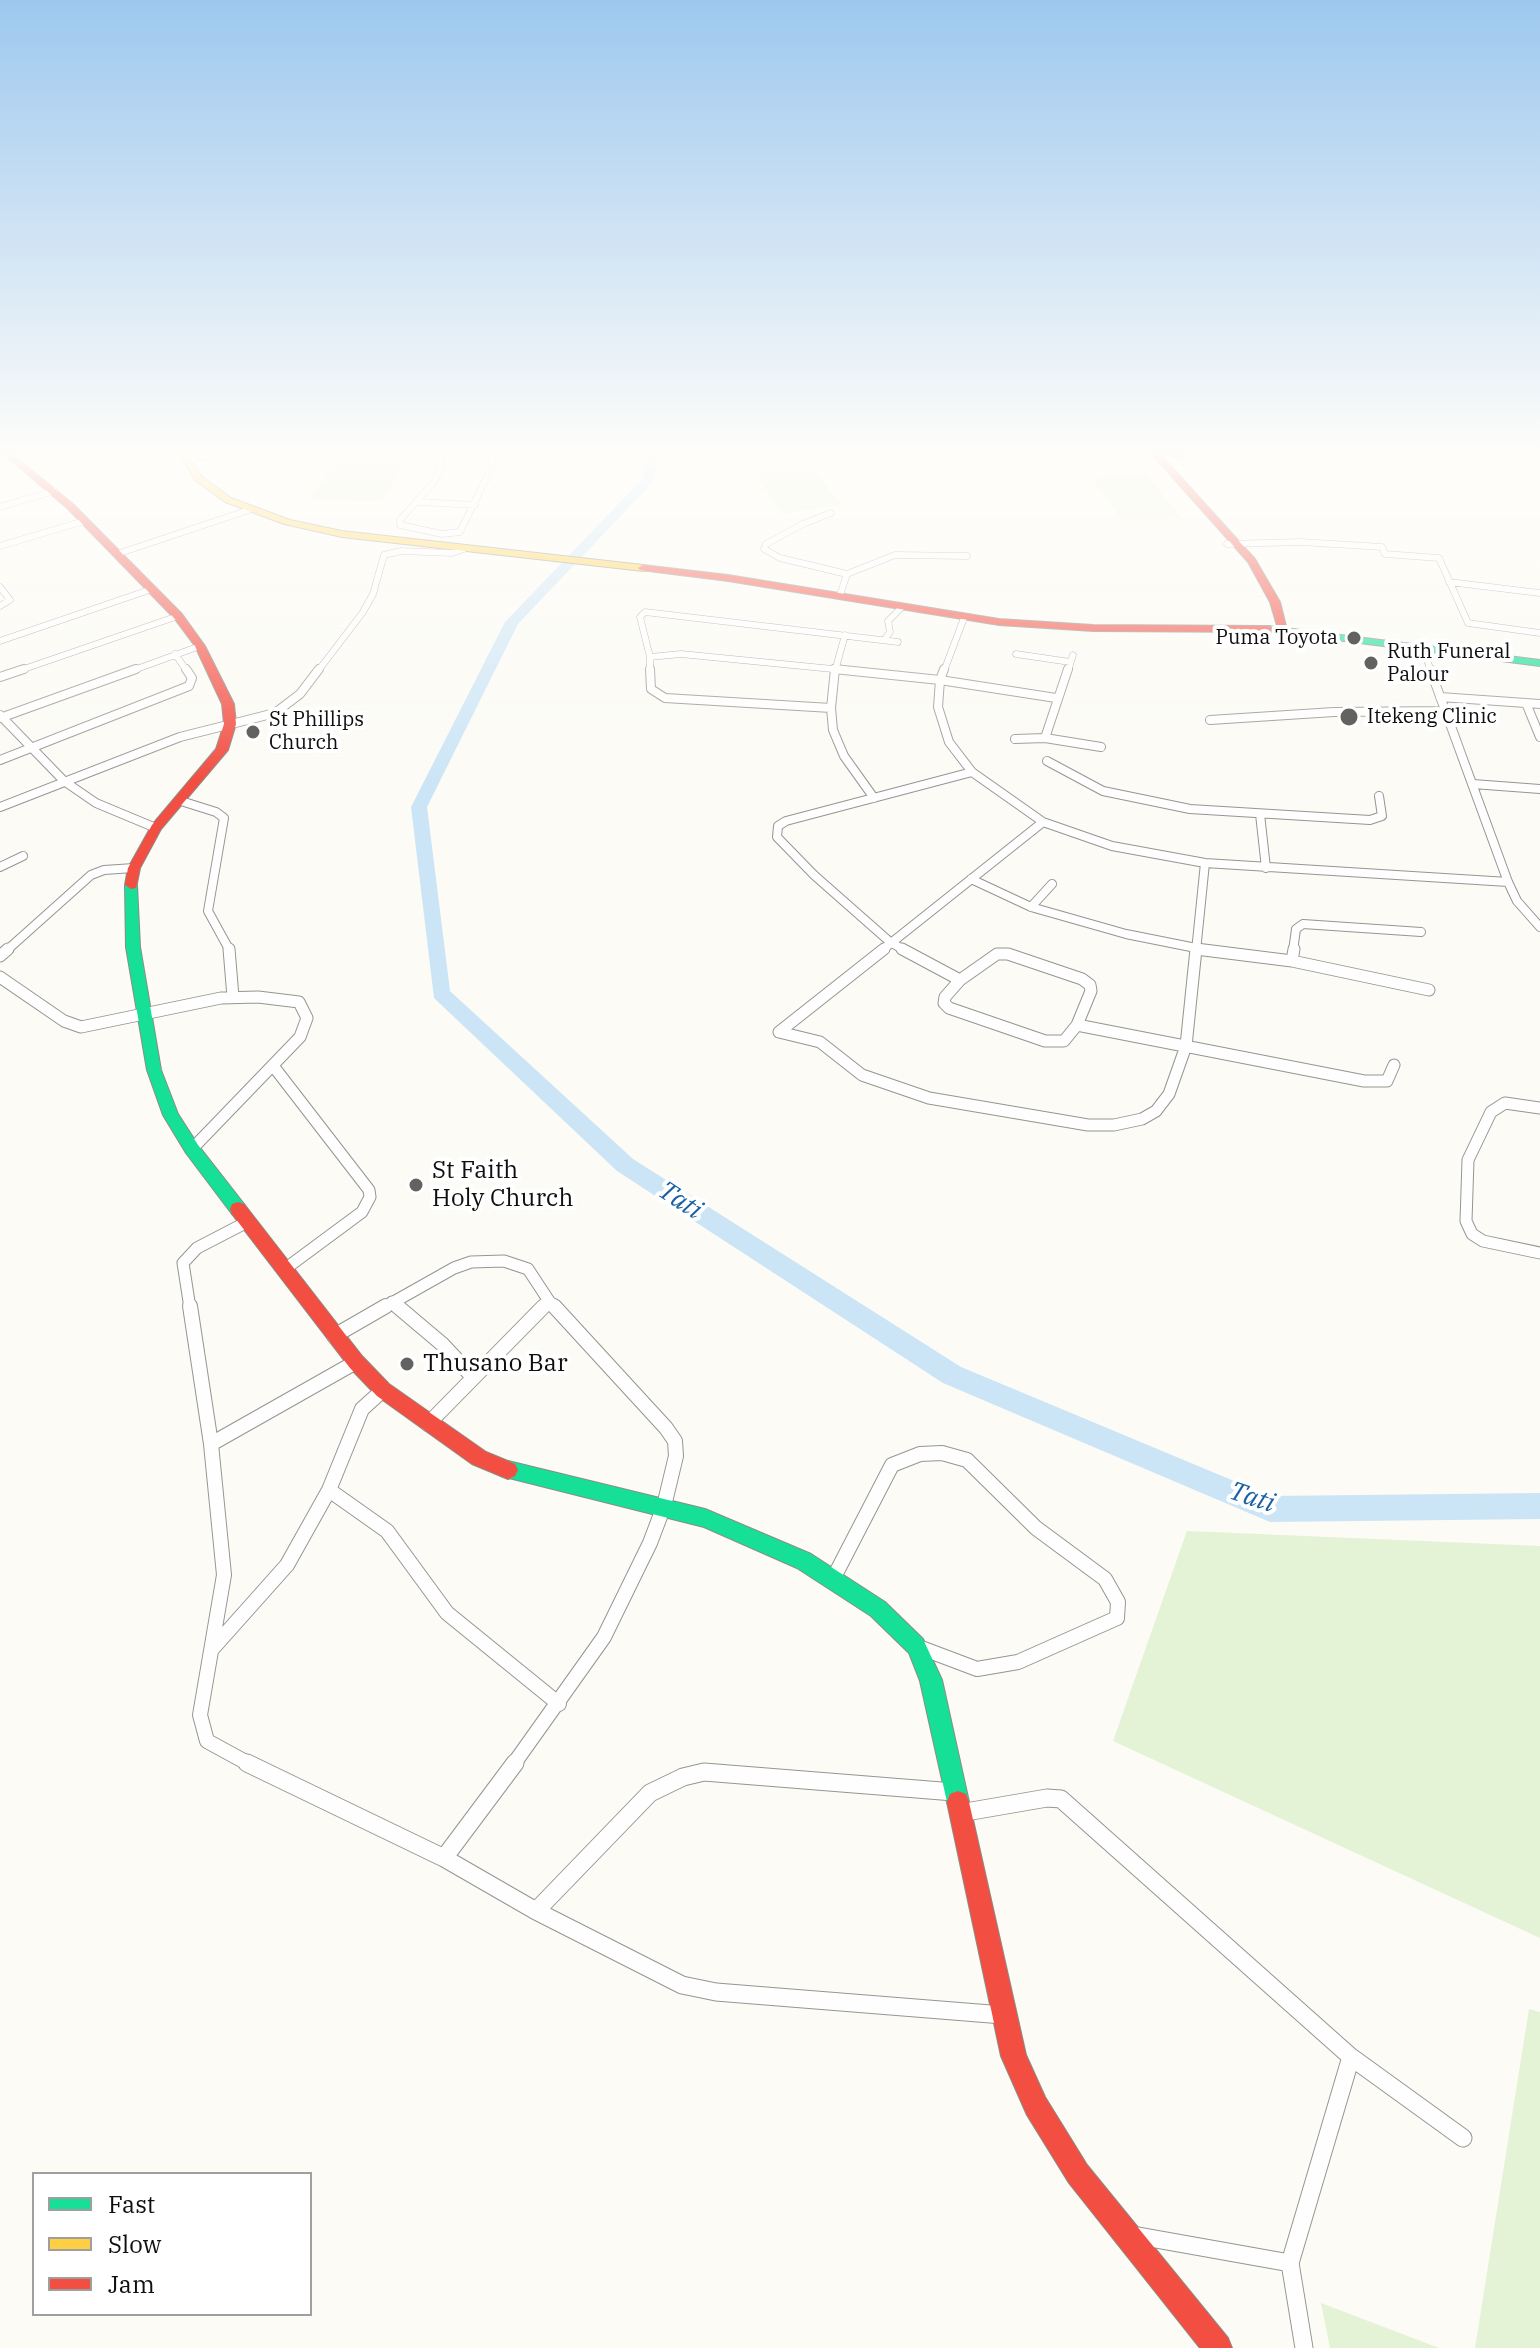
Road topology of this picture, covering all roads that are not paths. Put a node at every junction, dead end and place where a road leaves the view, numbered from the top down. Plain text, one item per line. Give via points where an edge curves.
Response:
1 (124, 561) edge
2 (382, 561) edge
3 (572, 561) edge
4 (790, 561) edge
5 (881, 561) edge
6 (1244, 561) edge
7 (1440, 561) edge
8 (847, 574) junction
9 (1449, 582) junction
10 (0, 587) edge
11 (152, 589) junction
12 (1540, 593) edge
13 (840, 595) junction
14 (0, 606) edge
15 (902, 607) junction
16 (178, 616) junction
17 (964, 618) junction
18 (1277, 632) junction
19 (1540, 633) edge
20 (845, 635) junction
21 (884, 640) junction
22 (0, 641) edge
23 (898, 642) dead end
24 (200, 646) junction
25 (1423, 651) junction
26 (175, 654) junction
27 (1016, 654) dead end
28 (650, 657) junction
29 (1540, 663) edge
30 (835, 669) junction
31 (1540, 670) edge
32 (0, 677) edge
33 (940, 680) junction
34 (1440, 697) junction
35 (1056, 698) junction
36 (1526, 703) junction
37 (1540, 704) edge
38 (831, 708) junction
39 (1445, 711) junction
40 (1, 716) edge
41 (1210, 720) dead end
42 (230, 724) junction
43 (1540, 737) edge
44 (1045, 738) junction
45 (1015, 739) dead end
46 (1101, 747) dead end
47 (32, 748) junction
48 (0, 760) edge
49 (1047, 761) dead end
50 (972, 772) junction
51 (64, 781) junction
52 (1473, 784) junction
53 (1540, 789) edge
54 (1379, 796) dead end
55 (874, 798) junction
56 (181, 801) junction
57 (0, 807) edge
58 (1260, 814) junction
59 (1043, 822) junction
60 (156, 828) junction
61 (23, 856) dead end
62 (1205, 863) junction
63 (0, 867) edge
64 (134, 868) junction
65 (1266, 868) junction
66 (971, 879) junction
67 (1508, 882) junction
68 (1052, 884) dead end
69 (1031, 907) junction
70 (1540, 927) edge
71 (1421, 932) dead end
72 (890, 942) junction
73 (1197, 949) junction
74 (0, 956) edge
75 (1292, 961) junction
76 (0, 977) edge
77 (960, 980) junction
78 (1429, 990) dead end
79 (233, 997) junction
80 (143, 1015) junction
81 (1077, 1025) junction
82 (1186, 1046) junction
83 (1394, 1065) dead end
84 (274, 1067) junction
85 (1540, 1108) edge
86 (192, 1149) junction
87 (249, 1221) junction
88 (1540, 1253) edge
89 (285, 1269) junction
90 (549, 1301) junction
91 (392, 1302) junction
92 (334, 1336) junction
93 (356, 1362) junction
94 (472, 1376) junction
95 (383, 1390) junction
96 (428, 1424) junction
97 (211, 1444) junction
98 (329, 1490) junction
99 (664, 1506) junction
100 (833, 1579) junction
101 (916, 1646) junction
102 (213, 1648) junction
103 (559, 1704) junction
104 (954, 1792) junction
105 (959, 1813) junction
106 (444, 1858) junction
107 (536, 1911) junction
108 (1003, 2015) junction
109 (1351, 2057) junction
110 (1463, 2138) dead end
111 (1125, 2234) junction
112 (1290, 2263) junction
113 (1218, 2348) edge
114 (1304, 2348) edge

1 - 11 main road
2 - 42 street via 369,603 300,694 275,713
3 - 13 main road
4 - 8 street
5 - 8 street
6 - 18 main road
7 - 9 street
8 - 13 street
9 - 12 street
9 - 19 street via 1468,623
10 - 14 street via 10,600
11 - 16 main road
11 - 22 street
13 - 15 main road
15 - 17 main road
15 - 21 street via 888,621 890,632
16 - 24 main road
16 - 32 street
17 - 18 main road via 1042,626
17 - 33 street
18 - 25 main road
20 - 21 street
20 - 28 street via 645,612 640,617
20 - 30 street
21 - 23 street
24 - 26 street
24 - 42 main road via 224,692
25 - 29 main road
25 - 31 main road
25 - 34 street
26 - 40 street
26 - 47 street via 192,678 189,686
27 - 35 street via 1071,658
28 - 30 street via 681,654
28 - 38 street via 651,689 665,698
30 - 33 street
30 - 38 street
33 - 35 street
33 - 50 street via 938,707 944,730
34 - 36 street
34 - 39 street
35 - 44 street
36 - 37 street
36 - 43 street
38 - 55 street via 838,744
39 - 41 street
39 - 52 street
40 - 47 street
42 - 51 street
42 - 56 main road via 222,750
44 - 45 street
44 - 46 street
47 - 48 street
47 - 51 street
49 - 58 street via 1087,785 1129,799
50 - 55 street
50 - 59 street
51 - 57 street
51 - 60 street via 96,803
52 - 53 street
52 - 67 street
54 - 58 street via 1379,819
55 - 72 street via 786,821 776,832 814,875
56 - 60 main road
56 - 79 street via 224,818 208,911 231,952
58 - 65 street
59 - 62 street via 1112,846
59 - 66 street
60 - 64 main road
61 - 63 street
62 - 65 street
62 - 73 street
64 - 74 street via 91,875
64 - 80 main road via 130,909
65 - 67 street
66 - 69 street
66 - 72 street
67 - 70 street
68 - 69 street
69 - 73 street
71 - 75 street via 1303,924 1296,929
72 - 77 street
72 - 82 street via 779,1032 820,1042 862,1075 929,1098 1088,1125 1131,1123 1156,1111 1169,1094
73 - 75 street
73 - 82 street
75 - 78 street
76 - 80 street via 73,1026
77 - 81 street via 945,997 949,1008 1055,1043 1064,1041
77 - 81 street via 997,954 1082,979 1091,991
79 - 80 street
79 - 84 street via 291,999 305,1009 306,1026
80 - 86 main road via 162,1094
81 - 82 street
82 - 83 street via 1379,1083 1387,1081
84 - 86 street
84 - 89 street via 370,1197 362,1212
85 - 88 street via 1505,1103 1491,1112 1468,1160 1466,1221 1483,1241
86 - 87 main road
87 - 89 main road
87 - 97 street via 197,1248 183,1263
89 - 92 main road
90 - 91 street via 528,1269 485,1260 454,1268
90 - 94 street
90 - 99 street via 675,1441
91 - 92 street
91 - 94 street
92 - 93 main road
93 - 95 main road
93 - 97 street
94 - 96 street
95 - 96 main road
95 - 98 street via 362,1409
96 - 99 main road via 479,1458 519,1475
97 - 102 street via 224,1575
98 - 102 street via 287,1565
98 - 103 street via 387,1531 447,1613
99 - 100 main road via 747,1536
99 - 103 street via 604,1637
100 - 101 main road via 878,1609
100 - 101 street via 892,1465 920,1454 942,1453 967,1460 1036,1528 1105,1579 1118,1602 1117,1618 1018,1662 977,1669
101 - 104 main road via 931,1680
102 - 106 street via 200,1715 207,1741
103 - 106 street
104 - 105 main road
104 - 107 street via 704,1772 683,1777 650,1793
105 - 108 main road
105 - 109 street via 1061,1799
106 - 107 street
107 - 108 street via 698,1989
108 - 111 main road via 1014,2056 1054,2139
109 - 110 street
109 - 112 street
111 - 112 street
111 - 113 main road
112 - 114 street

